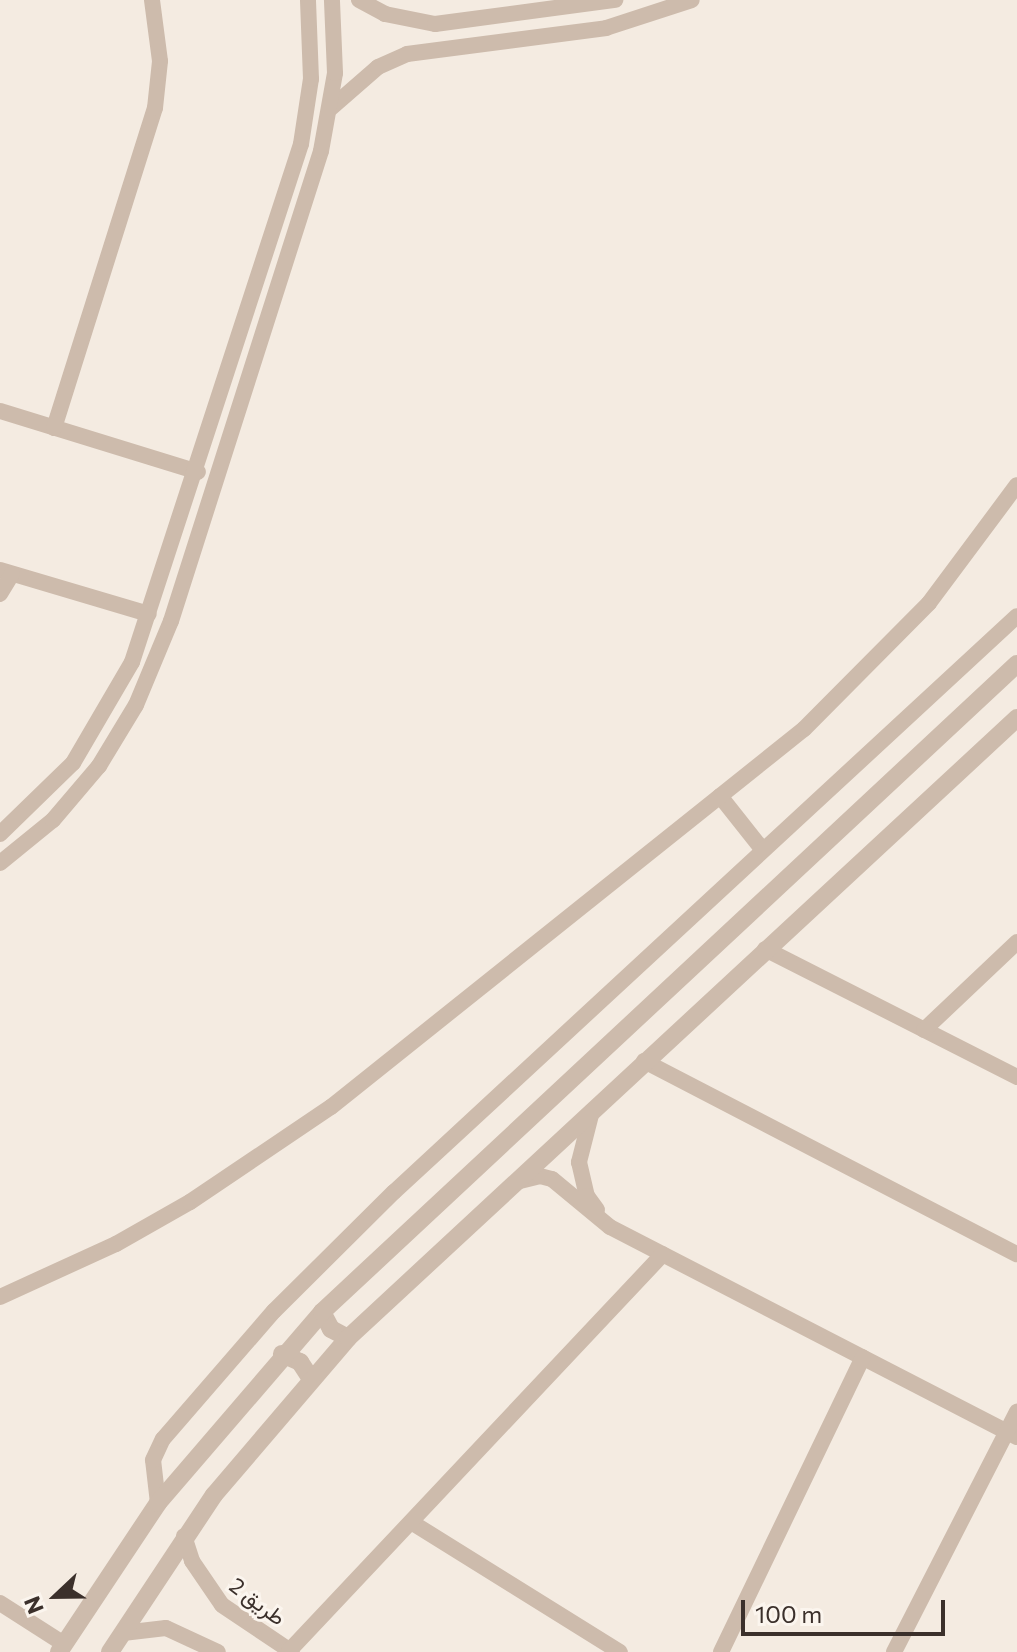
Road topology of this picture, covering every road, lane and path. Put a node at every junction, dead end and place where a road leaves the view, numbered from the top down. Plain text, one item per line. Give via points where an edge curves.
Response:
1 (152, 0) edge
2 (308, 0) edge
3 (332, 0) edge
4 (359, 0) edge
5 (615, 0) edge
6 (692, 0) edge
7 (331, 108) junction
8 (0, 411) edge
9 (54, 428) junction
10 (198, 472) junction
11 (1017, 485) edge
12 (6, 572) edge
13 (0, 594) edge
14 (149, 614) junction
15 (1017, 616) edge
16 (1017, 664) edge
17 (1017, 718) edge
18 (720, 796) junction
19 (0, 834) edge
20 (762, 849) junction
21 (0, 863) edge
22 (1017, 942) edge
23 (765, 949) junction
24 (924, 1030) junction
25 (644, 1061) junction
26 (1017, 1077) edge
27 (593, 1107) junction
28 (509, 1185) junction
29 (610, 1227) junction
30 (663, 1254) junction
31 (1017, 1254) edge
32 (0, 1297) edge
33 (322, 1312) junction
34 (348, 1338) junction
35 (282, 1354) junction
36 (863, 1357) junction
37 (311, 1379) junction
38 (1017, 1412) edge
39 (1012, 1434) edge
40 (158, 1503) junction
41 (411, 1522) junction
42 (184, 1536) junction
43 (0, 1603) edge
44 (123, 1633) junction
45 (62, 1648) edge
46 (291, 1651) edge
47 (110, 1652) edge
48 (218, 1652) edge
49 (620, 1652) edge
50 (721, 1652) edge
51 (894, 1652) edge

1 - 9 street via 160,61 153,117
2 - 10 street via 311,79 301,144
3 - 7 street via 336,38
4 - 5 street via 385,14 435,24
6 - 7 street via 606,28 407,54 365,76
7 - 21 street via 232,438 151,672 119,736 85,785 53,820
8 - 9 street
9 - 10 street
10 - 14 street
11 - 18 street via 967,556 888,648 804,729
12 - 13 street
12 - 14 street
14 - 19 street via 132,662 96,731 47,793
15 - 20 street
16 - 33 street
17 - 23 street
18 - 20 street
18 - 32 street via 262,1157 116,1244
20 - 40 street via 274,1311 163,1439 153,1460
22 - 24 street
23 - 24 street
23 - 25 street
24 - 26 street
25 - 27 street
25 - 31 street
27 - 28 street
27 - 29 street via 581,1145 581,1180
28 - 29 street via 540,1176 552,1179
28 - 34 street
29 - 30 street
30 - 36 street
30 - 41 street
33 - 34 street via 331,1329
33 - 35 street
34 - 37 street
35 - 37 street via 300,1362
35 - 40 street
36 - 39 street
36 - 50 street
37 - 42 street via 244,1455
38 - 39 street
39 - 51 street
40 - 45 street
41 - 46 street
41 - 49 street
42 - 44 street
42 - 46 street, طريق 2 via 198,1573 222,1605
43 - 45 street
44 - 47 street
44 - 48 street via 166,1628

